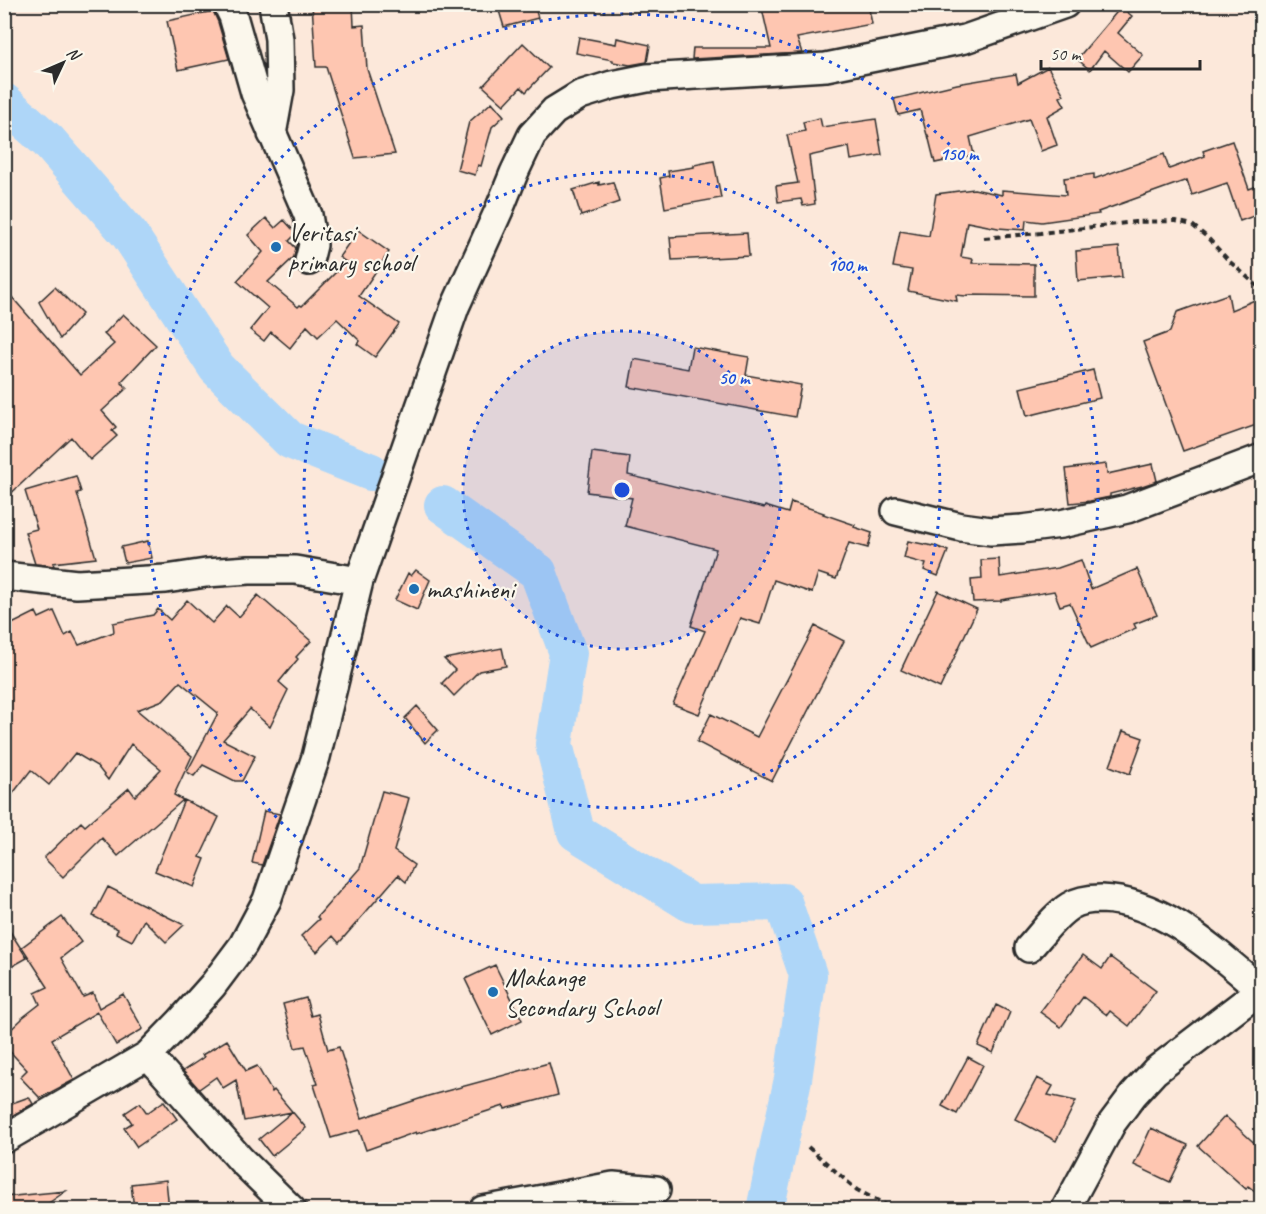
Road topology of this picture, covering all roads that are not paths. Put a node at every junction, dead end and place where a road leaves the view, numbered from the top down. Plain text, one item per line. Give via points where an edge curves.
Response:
1 (227, 4) edge
2 (273, 4) edge
3 (1065, 4) edge
4 (272, 134) junction
5 (309, 261) dead end
6 (1262, 458) edge
7 (896, 511) dead end
8 (4, 576) edge
9 (359, 581) junction
10 (1029, 948) dead end
11 (1261, 990) edge
12 (148, 1055) junction
13 (4, 1139) edge
14 (656, 1190) dead end
15 (292, 1209) edge
16 (483, 1209) edge
17 (1065, 1209) edge

1 - 4 street
2 - 4 street via 279,39 280,90
3 - 9 street via 965,39 826,67 647,78 580,95 554,111 532,135 455,307
4 - 5 street via 308,215 313,245
6 - 7 street via 1127,510 1061,524 991,531
8 - 9 street via 77,584 296,570
9 - 12 street via 316,757 267,900 243,945 213,985
10 - 11 street via 1071,905 1090,898 1114,899 1158,914 1199,938
11 - 17 street via 1155,1071 1133,1095 1112,1123
12 - 13 street
12 - 15 street via 241,1160
14 - 16 street via 614,1186

